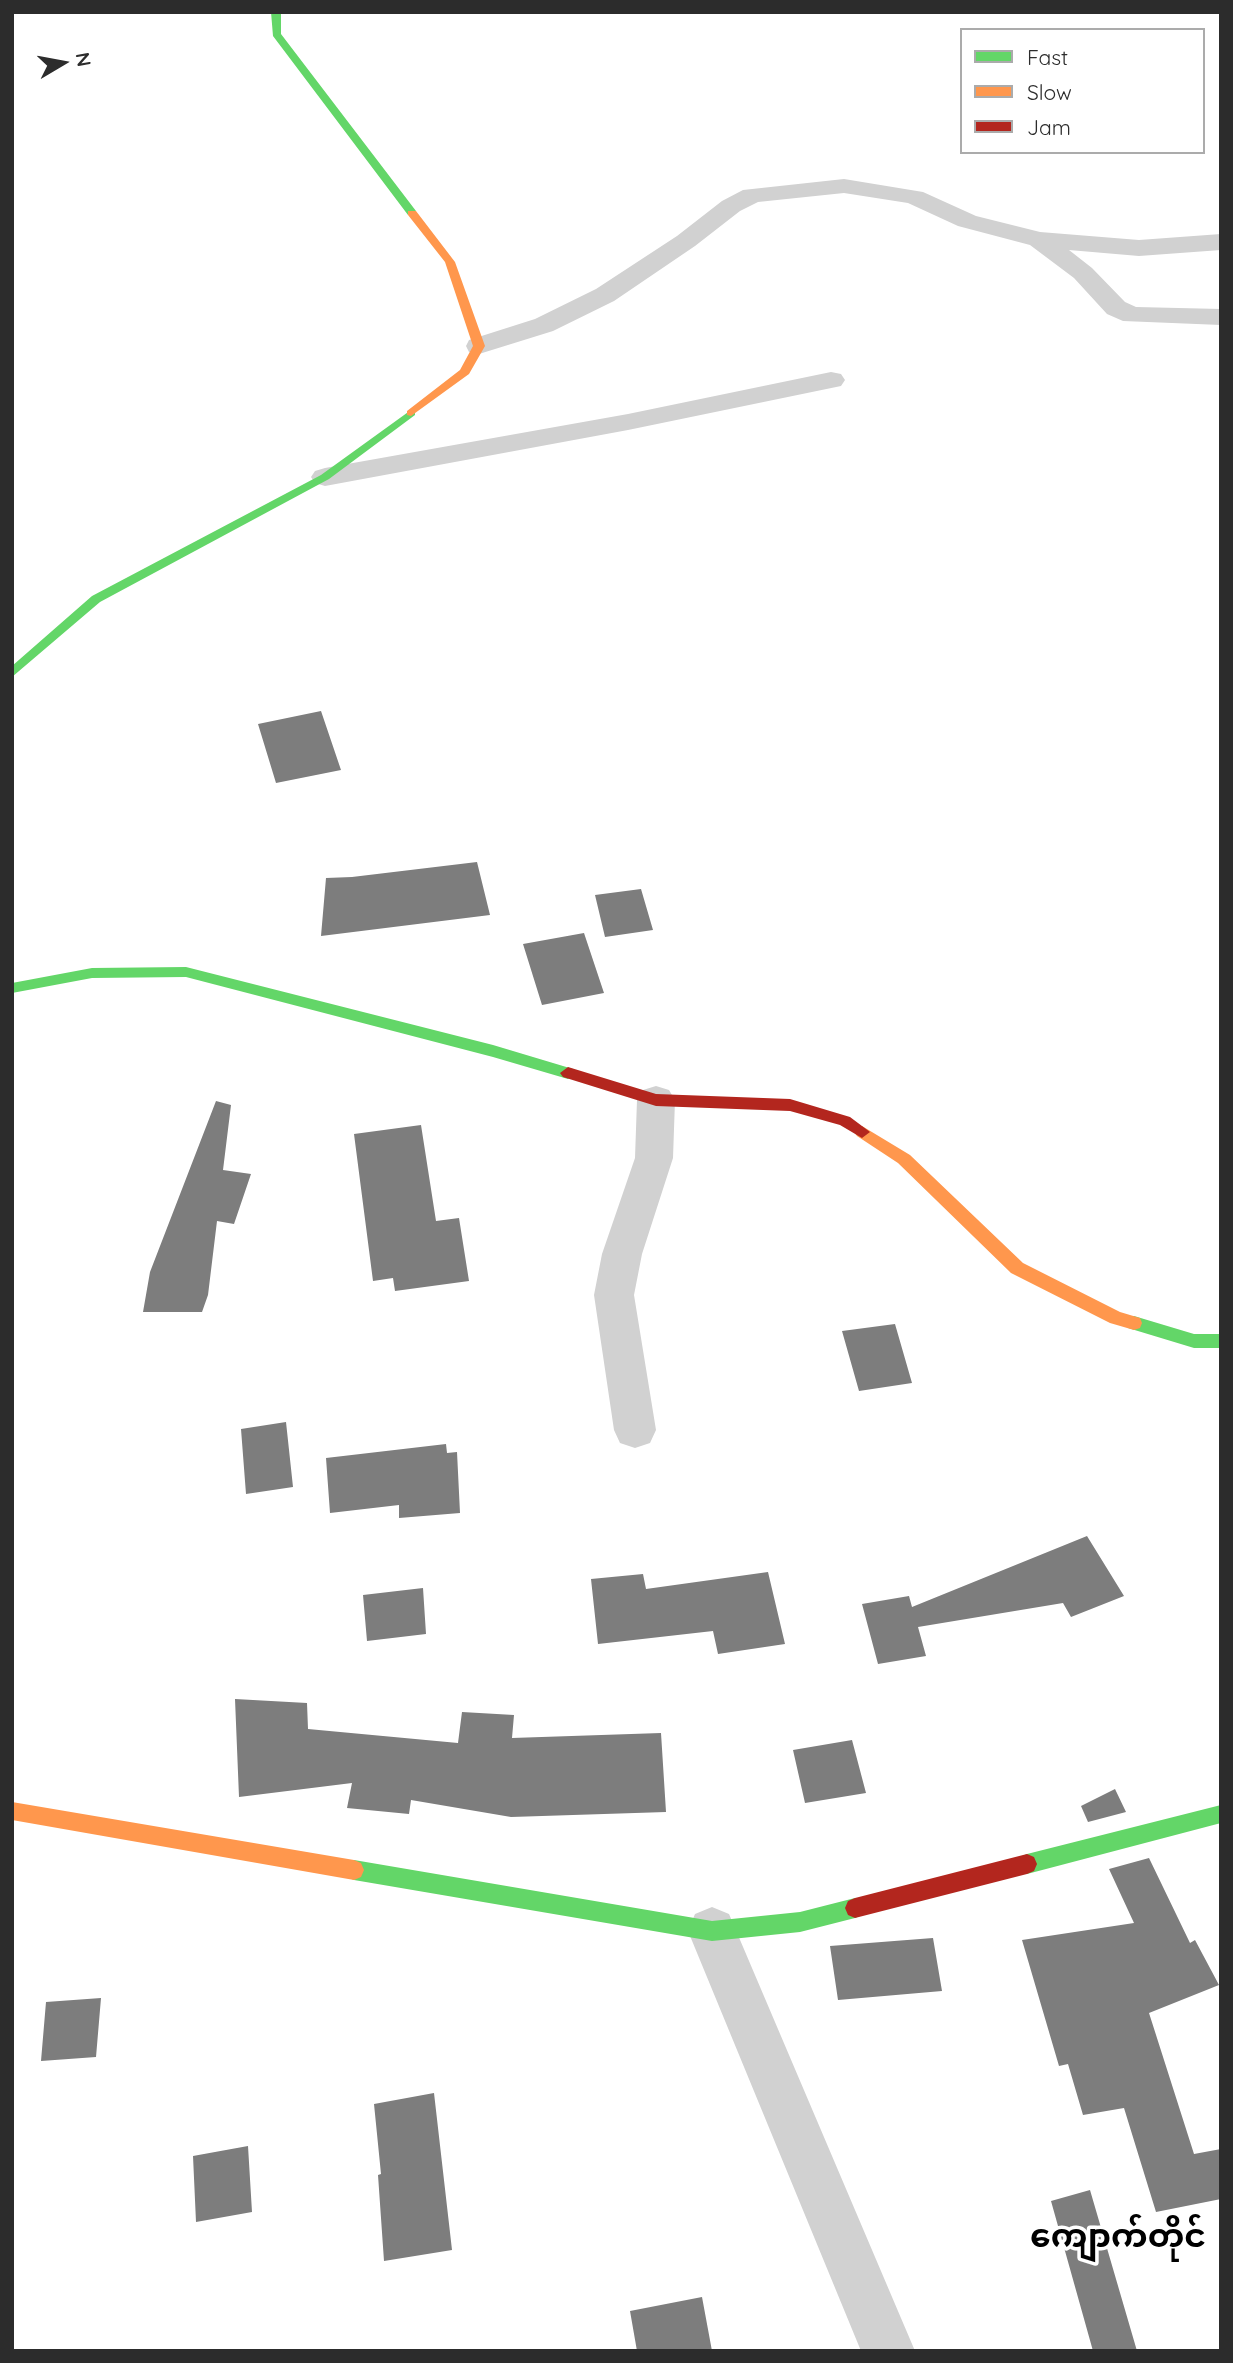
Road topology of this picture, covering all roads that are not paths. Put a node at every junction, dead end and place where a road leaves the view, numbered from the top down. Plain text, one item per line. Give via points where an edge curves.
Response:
1 (275, 12) edge
2 (1039, 240) junction
3 (1221, 242) edge
4 (1221, 317) edge
5 (479, 346) junction
6 (831, 380) dead end
7 (325, 477) junction
8 (12, 673) edge
9 (12, 988) edge
10 (656, 1100) junction
11 (1221, 1341) edge
12 (635, 1430) dead end
13 (12, 1811) edge
14 (1221, 1814) edge
15 (712, 1931) junction
16 (888, 2351) edge

1 - 5 street via 276,34 450,262
2 - 3 street via 1139,248
2 - 4 street via 1083,273 1116,308 1132,315
2 - 5 street via 967,220 914,197 844,186 752,195 605,295 544,325
5 - 7 street via 466,372
6 - 7 street
7 - 8 street via 96,599
9 - 10 street via 92,973 186,972 493,1051
10 - 11 street via 790,1105 845,1121 904,1159 1017,1268 1116,1318 1194,1341
10 - 12 street via 654,1158 622,1254 614,1295
13 - 15 street
14 - 15 street via 800,1922
15 - 16 street

